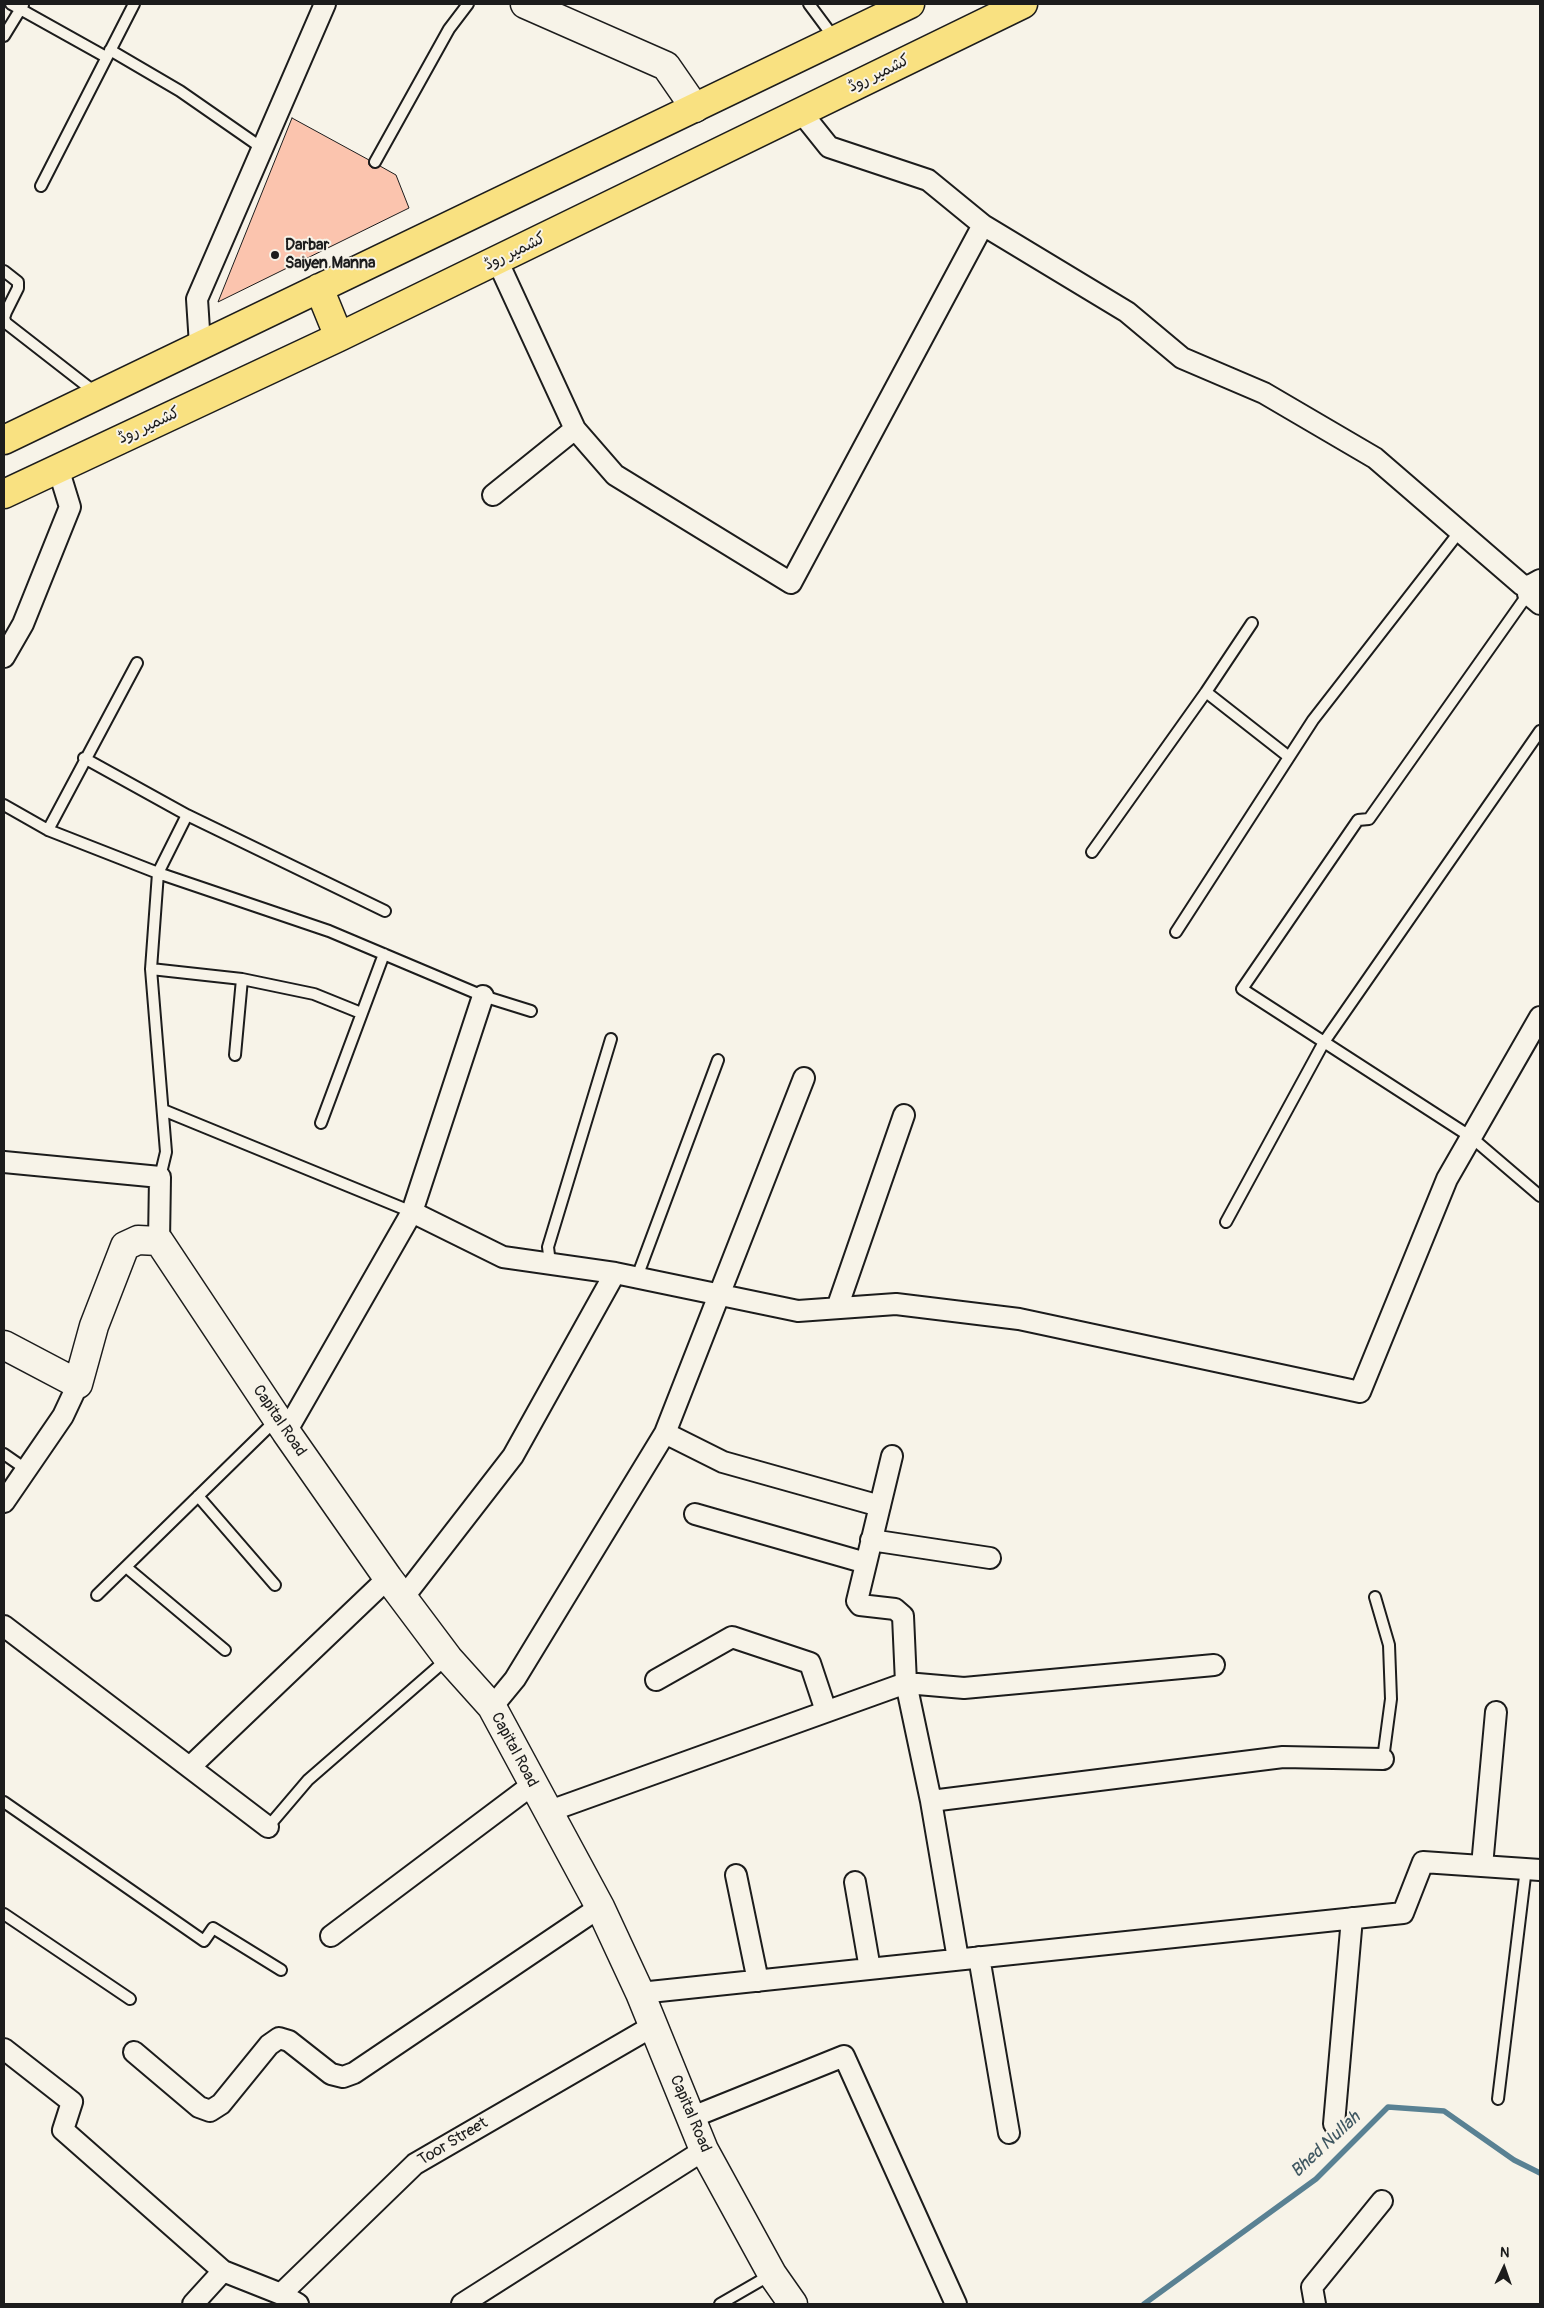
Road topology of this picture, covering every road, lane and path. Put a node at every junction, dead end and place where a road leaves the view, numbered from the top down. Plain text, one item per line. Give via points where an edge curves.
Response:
1 (11, 4) edge
2 (134, 4) edge
3 (325, 4) edge
4 (468, 4) edge
5 (525, 4) edge
6 (809, 4) edge
7 (910, 4) edge
8 (1023, 4) edge
9 (23, 7) edge
10 (4, 36) edge
11 (835, 40) junction
12 (108, 54) junction
13 (695, 108) junction
14 (801, 112) junction
15 (262, 148) junction
16 (375, 162) dead end
17 (40, 186) dead end
18 (982, 225) junction
19 (497, 260) junction
20 (4, 271) edge
21 (318, 288) junction
22 (339, 337) junction
23 (200, 345) junction
24 (98, 395) junction
25 (575, 429) junction
26 (4, 440) edge
27 (58, 468) junction
28 (4, 494) edge
29 (493, 495) dead end
30 (1460, 531) junction
31 (1536, 593) edge
32 (1252, 623) dead end
33 (4, 657) edge
34 (137, 663) dead end
35 (1206, 692) junction
36 (1540, 730) edge
37 (1289, 757) junction
38 (84, 758) junction
39 (4, 805) edge
40 (187, 815) junction
41 (48, 830) junction
42 (1092, 852) dead end
43 (158, 873) junction
44 (384, 911) dead end
45 (1176, 932) dead end
46 (384, 954) junction
47 (151, 968) junction
48 (242, 979) junction
49 (484, 996) junction
50 (531, 1011) dead end
51 (362, 1013) junction
52 (1540, 1017) edge
53 (611, 1039) dead end
54 (1324, 1042) junction
55 (235, 1055) dead end
56 (718, 1060) dead end
57 (804, 1078) dead end
58 (163, 1110) junction
59 (904, 1115) dead end
60 (321, 1123) dead end
61 (1471, 1137) junction
62 (4, 1162) edge
63 (160, 1177) junction
64 (1540, 1196) edge
65 (412, 1212) junction
66 (1226, 1222) dead end
67 (159, 1241) junction
68 (550, 1263) junction
69 (615, 1272) junction
70 (637, 1277) junction
71 (718, 1293) junction
72 (837, 1308) junction
73 (4, 1345) edge
74 (78, 1384) junction
75 (282, 1425) junction
76 (664, 1433) junction
77 (4, 1454) edge
78 (892, 1456) dead end
79 (27, 1470) junction
80 (198, 1496) junction
81 (4, 1502) edge
82 (880, 1506) junction
83 (695, 1514) dead end
84 (871, 1540) junction
85 (990, 1558) dead end
86 (866, 1563) junction
87 (126, 1567) junction
88 (275, 1584) dead end
89 (396, 1588) junction
90 (97, 1595) dead end
91 (1375, 1597) dead end
92 (4, 1626) edge
93 (225, 1650) dead end
94 (448, 1658) junction
95 (1214, 1665) dead end
96 (656, 1680) dead end
97 (906, 1683) junction
98 (492, 1707) junction
99 (826, 1711) junction
100 (1496, 1712) dead end
101 (1384, 1759) joint
102 (191, 1766) junction
103 (532, 1785) junction
104 (931, 1801) junction
105 (4, 1802) edge
106 (547, 1812) junction
107 (268, 1826) joint
108 (1482, 1866) junction
109 (1533, 1869) edge
110 (736, 1876) dead end
111 (854, 1882) dead end
112 (600, 1907) junction
113 (4, 1914) edge
114 (1352, 1918) junction
115 (331, 1936) dead end
116 (979, 1957) junction
117 (958, 1959) junction
118 (870, 1969) junction
119 (281, 1970) dead end
120 (758, 1981) junction
121 (640, 1993) junction
122 (130, 1999) dead end
123 (653, 2026) junction
124 (4, 2049) edge
125 (134, 2052) dead end
126 (1498, 2099) dead end
127 (690, 2118) junction
128 (1334, 2124) dead end
129 (1009, 2133) dead end
130 (704, 2150) junction
131 (1382, 2200) dead end
132 (222, 2271) junction
133 (772, 2274) junction
134 (281, 2294) junction
135 (193, 2304) edge
136 (298, 2304) edge
137 (462, 2304) edge
138 (720, 2304) edge
139 (793, 2304) edge
140 (956, 2304) edge
141 (1315, 2304) edge

1 - 9 lane
2 - 12 lane
3 - 15 street
4 - 16 lane via 449,29
5 - 13 street via 666,66
6 - 11 lane
7 - 11 main road
8 - 14 main road, کشمیر روڈ
9 - 10 lane
9 - 12 lane
11 - 13 main road
12 - 15 lane via 180,91
12 - 17 lane
13 - 21 main road
14 - 18 street via 829,147 928,180
14 - 19 main road, کشمیر روڈ
15 - 23 street via 197,299
18 - 25 street via 791,583 615,475
18 - 30 street via 1127,312 1182,358 1264,393 1375,458
19 - 22 main road, کشمیر روڈ
19 - 25 street
20 - 24 lane via 18,282 4,318 6,323
21 - 22 main road
21 - 23 main road
22 - 27 main road, کشمیر روڈ
23 - 24 main road
24 - 26 main road
25 - 29 street
27 - 28 main road, کشمیر روڈ
27 - 33 street via 70,507 23,624
30 - 31 street via 1522,585 1529,586
30 - 37 lane via 1313,720
31 - 54 lane via 1369,819 1358,820 1242,989
32 - 35 lane
34 - 38 lane
35 - 37 lane
35 - 42 lane
36 - 54 lane
37 - 45 lane
38 - 40 lane
38 - 41 lane
39 - 41 lane
40 - 43 lane
40 - 44 lane
41 - 43 lane
43 - 46 lane via 329,931
43 - 47 lane
46 - 49 lane
46 - 51 lane
47 - 48 lane
47 - 58 lane
48 - 51 lane via 314,994
48 - 55 lane
49 - 50 lane
49 - 65 street
51 - 60 lane
52 - 61 street
53 - 68 lane via 548,1247
54 - 61 lane
54 - 66 lane
56 - 70 lane
57 - 71 street
58 - 63 lane via 166,1152
58 - 65 lane
59 - 72 street
61 - 64 lane
61 - 72 street via 1447,1179 1360,1392 1019,1319 896,1304
62 - 63 street
63 - 67 street
65 - 68 street via 503,1257
65 - 75 street
67 - 74 street via 138,1240 125,1246 94,1326
67 - 75 street, Capital Road
68 - 69 street
69 - 70 street
69 - 89 street via 513,1456
70 - 71 street
71 - 72 street via 798,1311
71 - 76 street
73 - 74 street
74 - 79 street via 63,1416
75 - 80 lane
75 - 89 street, Capital Road
76 - 82 street via 723,1462
76 - 98 street via 515,1678
77 - 79 lane
78 - 82 street
79 - 81 street
80 - 87 lane
80 - 88 lane
82 - 84 street
83 - 86 street
84 - 85 street
84 - 86 street
86 - 97 street via 857,1601 860,1605 895,1609 903,1616
87 - 90 lane
87 - 93 lane
89 - 94 street, Capital Road
89 - 102 street
91 - 101 lane via 1389,1644 1391,1699
92 - 102 street
94 - 98 street, Capital Road
94 - 107 lane via 308,1780
95 - 97 street via 964,1688
96 - 99 street via 732,1637 810,1664
97 - 99 street
97 - 104 street
98 - 103 street, Capital Road
99 - 106 street
100 - 108 street
101 - 104 street via 1283,1757
102 - 107 street
103 - 106 street, Capital Road
103 - 115 street
104 - 117 street
105 - 119 lane via 204,1941 214,1928
106 - 112 street, Capital Road
108 - 109 street
108 - 114 street via 1423,1862 1403,1913
109 - 126 lane
110 - 120 street
111 - 118 street
112 - 121 street, Capital Road
112 - 125 street via 354,2073 342,2077 331,2074 288,2041 279,2038 269,2045 221,2104 210,2111 199,2107
113 - 122 lane
114 - 116 street
114 - 128 street
116 - 117 street
116 - 129 street
117 - 118 street
118 - 120 street
120 - 121 street
121 - 123 street, Capital Road
123 - 127 street, Capital Road
123 - 134 street, Toor Street via 416,2164
124 - 132 street via 72,2102 63,2130
127 - 130 street, Capital Road
127 - 140 street via 844,2056
130 - 133 street, Capital Road
130 - 137 street
131 - 141 street via 1312,2287
132 - 134 street
132 - 135 street
133 - 138 lane
133 - 139 street, Capital Road
134 - 136 street

